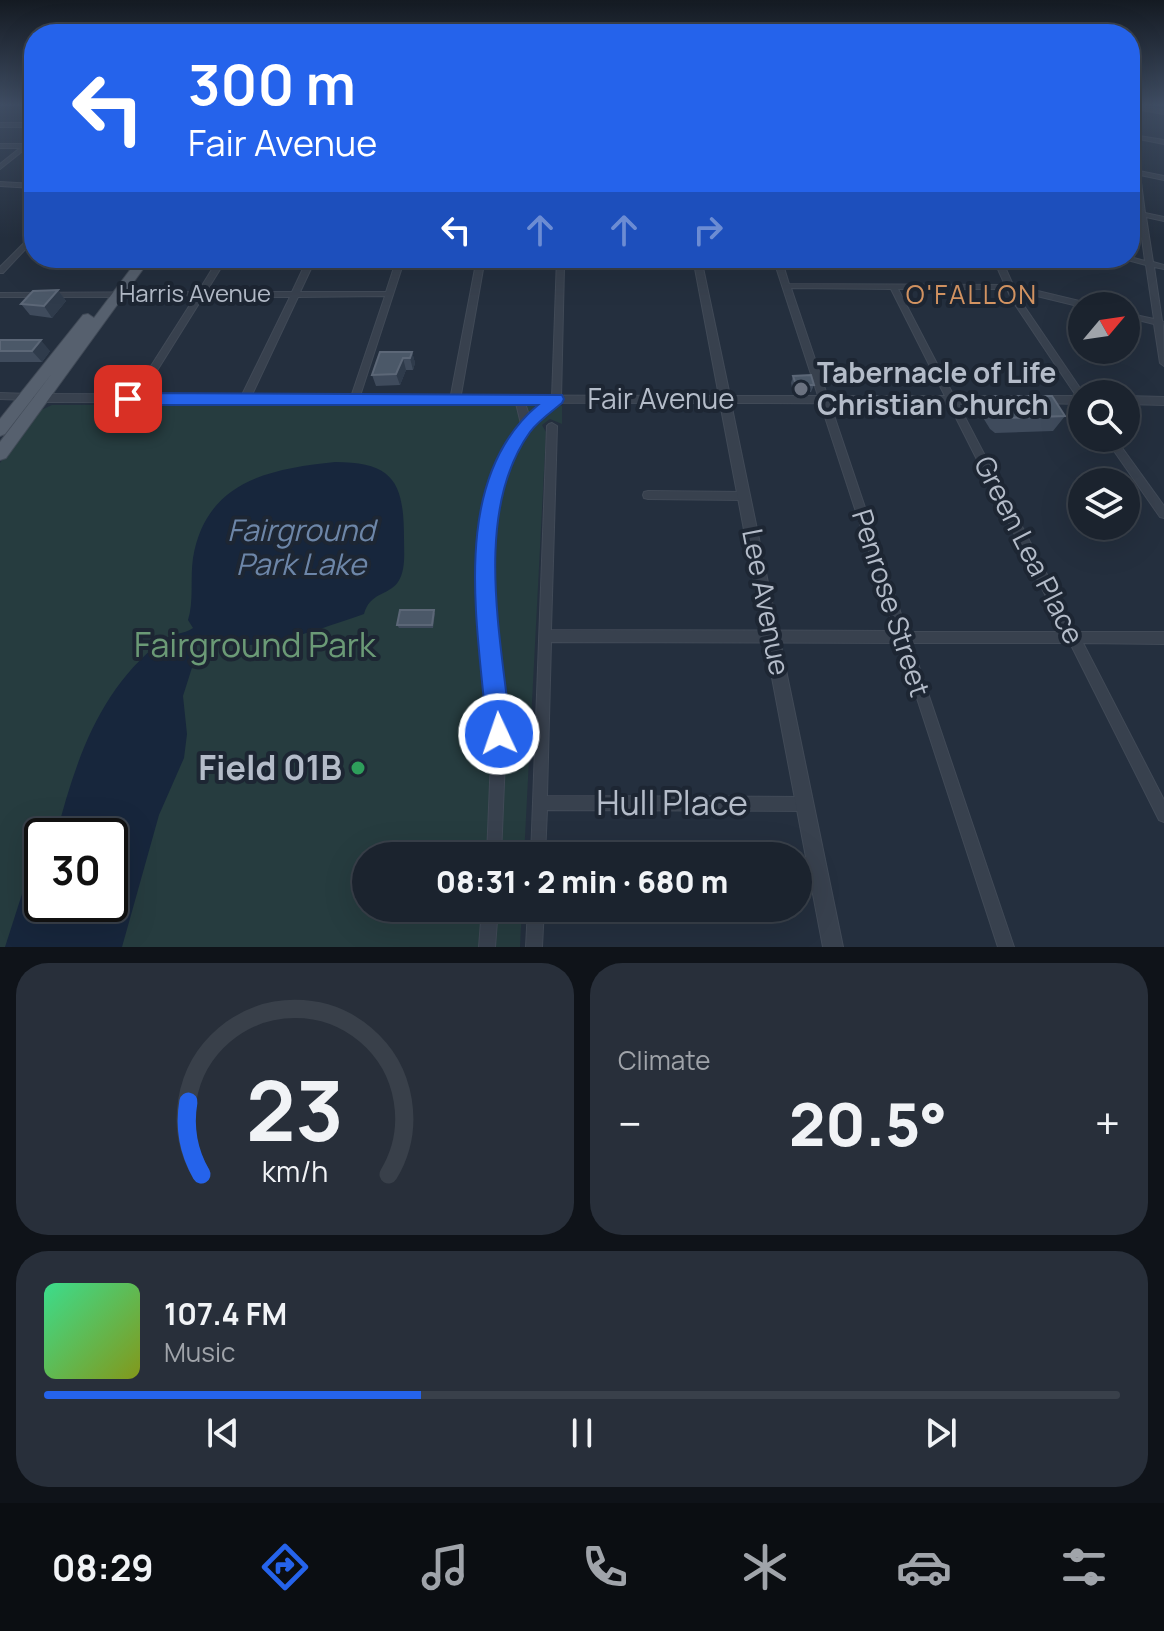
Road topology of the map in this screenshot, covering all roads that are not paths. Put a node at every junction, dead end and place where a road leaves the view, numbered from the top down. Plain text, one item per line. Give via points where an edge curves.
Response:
1 (21, 149) edge
2 (0, 167) edge
3 (1140, 173) edge
4 (1164, 178) edge
5 (0, 184) edge
6 (24, 185) edge
7 (1140, 205) edge
8 (1142, 214) junction
9 (1164, 219) edge
10 (24, 246) edge
11 (1140, 262) edge
12 (1149, 264) junction
13 (1164, 267) edge
14 (129, 268) edge
15 (136, 268) edge
16 (217, 268) edge
17 (307, 268) edge
18 (398, 268) edge
19 (479, 268) edge
20 (561, 268) edge
21 (699, 268) edge
22 (780, 268) edge
23 (1001, 268) edge
24 (0, 271) edge
25 (786, 286) junction
26 (893, 286) junction
27 (1010, 287) junction
28 (113, 294) junction
29 (389, 294) junction
30 (0, 295) edge
31 (200, 295) junction
32 (295, 295) junction
33 (1068, 301) edge
34 (1140, 319) edge
35 (1161, 324) edge
36 (1164, 363) edge
37 (1069, 380) edge
38 (0, 396) edge
39 (34, 398) junction
40 (135, 399) junction
41 (245, 399) junction
42 (520, 399) junction
43 (556, 399) junction
44 (725, 399) junction
45 (824, 399) junction
46 (1068, 399) edge
47 (355, 400) junction
48 (455, 400) junction
49 (953, 400) junction
50 (1019, 400) edge
51 (1033, 400) edge
52 (1140, 400) edge
53 (1164, 401) edge
54 (526, 424) junction
55 (552, 426) dead end
56 (0, 430) edge
57 (0, 445) edge
58 (1120, 452) edge
59 (0, 454) edge
60 (648, 495) dead end
61 (744, 496) junction
62 (1164, 514) edge
63 (545, 636) junction
64 (901, 637) junction
65 (772, 638) junction
66 (1074, 638) junction
67 (1164, 638) edge
68 (540, 803) junction
69 (804, 804) junction
70 (1164, 815) edge
71 (495, 842) edge
72 (539, 842) edge
73 (489, 922) edge
74 (535, 922) edge
75 (487, 947) edge
76 (534, 947) edge
77 (833, 947) edge
78 (1006, 947) edge

1 - 2 street
3 - 4 street
5 - 6 street
7 - 8 street
8 - 9 street
8 - 12 street
10 - 24 street
11 - 12 street
12 - 13 street
12 - 35 street
14 - 28 main road
15 - 28 main road
16 - 31 street
17 - 32 street
18 - 29 street
19 - 48 street
20 - 43 street
21 - 44 street, Lee Avenue
22 - 25 street, Penrose Street
23 - 27 street
25 - 26 street
25 - 45 street, Penrose Street
26 - 27 street
26 - 49 street, Green Lea Place
27 - 33 street
27 - 37 street
28 - 30 street, Harris Avenue
28 - 31 street, Harris Avenue
28 - 39 main road
28 - 39 main road via 75,334
29 - 32 street, Harris Avenue
29 - 47 street
31 - 32 street, Harris Avenue
31 - 40 street
32 - 41 street
34 - 35 street
35 - 36 street
38 - 39 street, Fair Avenue
39 - 40 street, Fair Avenue
39 - 56 main road
39 - 57 main road
39 - 59 main road
40 - 41 street, Fair Avenue
41 - 47 street, Fair Avenue
42 - 43 street, Fair Avenue
42 - 48 street, Fair Avenue
42 - 54 street
43 - 44 street, Fair Avenue
43 - 54 street
44 - 45 street, Fair Avenue
44 - 61 street, Lee Avenue
45 - 49 street, Fair Avenue
45 - 64 street, Penrose Street
46 - 51 street
47 - 48 street, Fair Avenue
49 - 50 street, Fair Avenue
49 - 66 street, Green Lea Place
52 - 53 street
54 - 71 street via 494,486 485,545 499,734
55 - 63 street
58 - 62 street
60 - 61 street
61 - 65 street, Lee Avenue
63 - 65 street
63 - 68 street
64 - 65 street
64 - 66 street
64 - 78 street, Penrose Street
65 - 69 street, Lee Avenue
66 - 67 street
66 - 70 street, Green Lea Place
68 - 69 street, Hull Place
68 - 72 street
69 - 77 street, Lee Avenue
73 - 75 street
74 - 76 street

